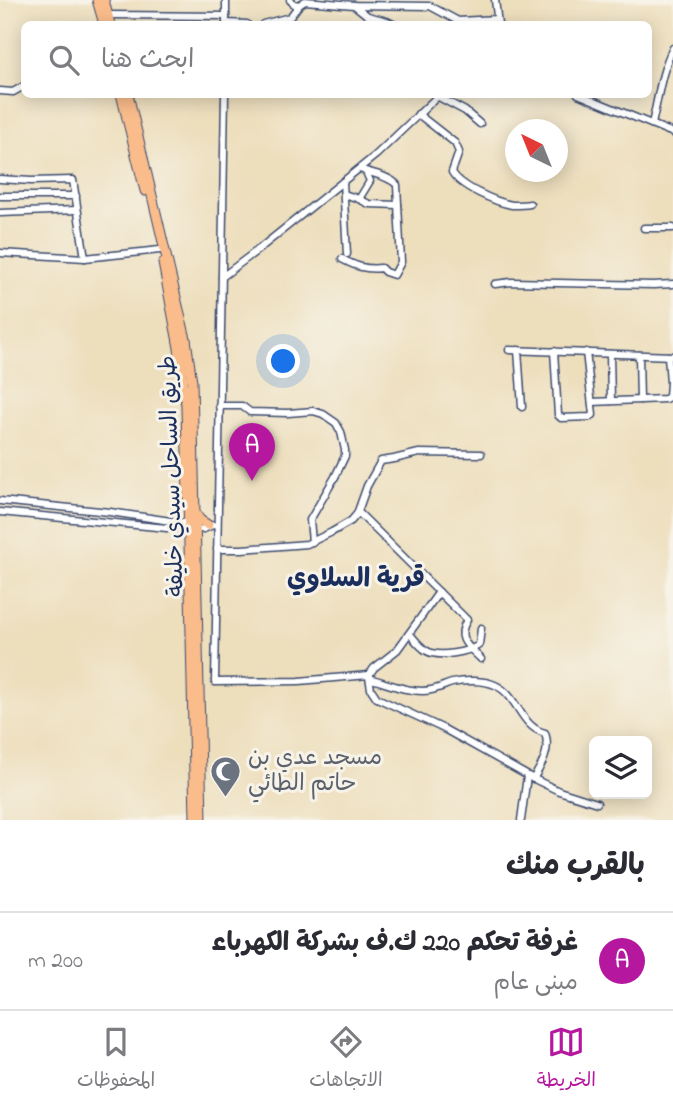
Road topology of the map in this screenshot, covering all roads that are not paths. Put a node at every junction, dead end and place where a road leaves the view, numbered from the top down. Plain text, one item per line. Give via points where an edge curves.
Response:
1 (97, 0) edge
2 (104, 0) edge
3 (226, 0) edge
4 (290, 0) edge
5 (495, 0) edge
6 (309, 1) edge
7 (299, 5) junction
8 (354, 5) junction
9 (452, 18) junction
10 (107, 21) edge
11 (226, 21) edge
12 (275, 21) edge
13 (387, 21) edge
14 (449, 21) edge
15 (458, 21) edge
16 (498, 21) edge
17 (673, 48) edge
18 (21, 88) edge
19 (0, 91) edge
20 (122, 98) edge
21 (129, 98) edge
22 (225, 98) edge
23 (435, 98) edge
24 (443, 98) edge
25 (588, 98) edge
26 (418, 114) junction
27 (480, 124) dead end
28 (652, 124) junction
29 (673, 133) edge
30 (362, 170) junction
31 (0, 178) edge
32 (343, 182) junction
33 (344, 194) junction
34 (0, 196) edge
35 (76, 196) junction
36 (359, 199) junction
37 (530, 204) dead end
38 (398, 205) junction
39 (77, 210) junction
40 (0, 214) edge
41 (644, 228) dead end
42 (673, 228) edge
43 (160, 250) junction
44 (0, 253) edge
45 (85, 258) junction
46 (222, 277) junction
47 (495, 284) dead end
48 (673, 284) edge
49 (509, 349) dead end
50 (518, 350) junction
51 (554, 351) junction
52 (586, 352) junction
53 (610, 354) junction
54 (639, 355) junction
55 (671, 356) edge
56 (640, 400) junction
57 (611, 401) junction
58 (592, 402) junction
59 (219, 406) junction
60 (522, 407) dead end
61 (481, 454) dead end
62 (0, 501) edge
63 (0, 512) edge
64 (358, 512) junction
65 (193, 526) junction
66 (212, 526) junction
67 (312, 542) junction
68 (216, 549) junction
69 (439, 592) junction
70 (481, 628) dead end
71 (410, 634) junction
72 (470, 649) junction
73 (481, 659) dead end
74 (369, 675) junction
75 (530, 777) junction
76 (597, 803) dead end
77 (195, 820) edge
78 (202, 820) edge
79 (521, 820) edge

1 - 10 highway
2 - 10 highway
3 - 11 street
4 - 7 street
5 - 16 street
6 - 7 street
6 - 8 street
7 - 12 street via 290,17
8 - 9 street via 430,6
8 - 13 street via 368,16
9 - 14 street
9 - 15 street
10 - 11 street
17 - 28 street
18 - 19 street
20 - 43 highway
21 - 65 highway, طريق الساحل سيدي خليفة via 190,365
22 - 46 street
23 - 26 street
24 - 27 street
25 - 28 street
26 - 30 street
26 - 37 street via 455,143 458,152 452,172 456,179 497,201
28 - 29 street
30 - 32 street
30 - 36 street via 370,181
30 - 38 street via 396,182
31 - 35 street via 72,180
32 - 33 street
32 - 46 street
33 - 36 street
33 - 38 street via 344,257 361,268 381,268 394,275 401,262
34 - 35 street
35 - 39 street
36 - 38 street
39 - 40 street
39 - 45 street
41 - 42 street
43 - 45 street
43 - 65 highway via 186,406
44 - 45 street
46 - 59 street
47 - 48 street
49 - 50 street
50 - 51 street
50 - 60 street
51 - 52 street
51 - 58 street via 559,417 592,416
52 - 53 street
52 - 58 street
53 - 54 street
53 - 57 street
54 - 55 street
54 - 56 street
55 - 56 street via 669,397
56 - 57 street
57 - 58 street
59 - 66 street
59 - 67 street via 242,406 250,412 313,411 336,424 345,456 310,520
61 - 64 street via 419,453 381,461
62 - 65 street
63 - 65 street
64 - 67 street via 351,521
64 - 69 street
65 - 66 highway
65 - 66 highway
65 - 77 highway
65 - 78 highway, طريق الساحل سيدي خليفة
66 - 68 street
67 - 68 street
68 - 74 street via 215,682
69 - 71 street
69 - 72 street via 467,620 464,641
70 - 72 street via 479,645
71 - 72 street via 431,653
71 - 74 street
72 - 73 street
74 - 75 street via 377,698
74 - 75 street via 430,691 456,682 493,684 504,690 525,720 545,733 548,742 545,758
75 - 76 street
75 - 79 street

